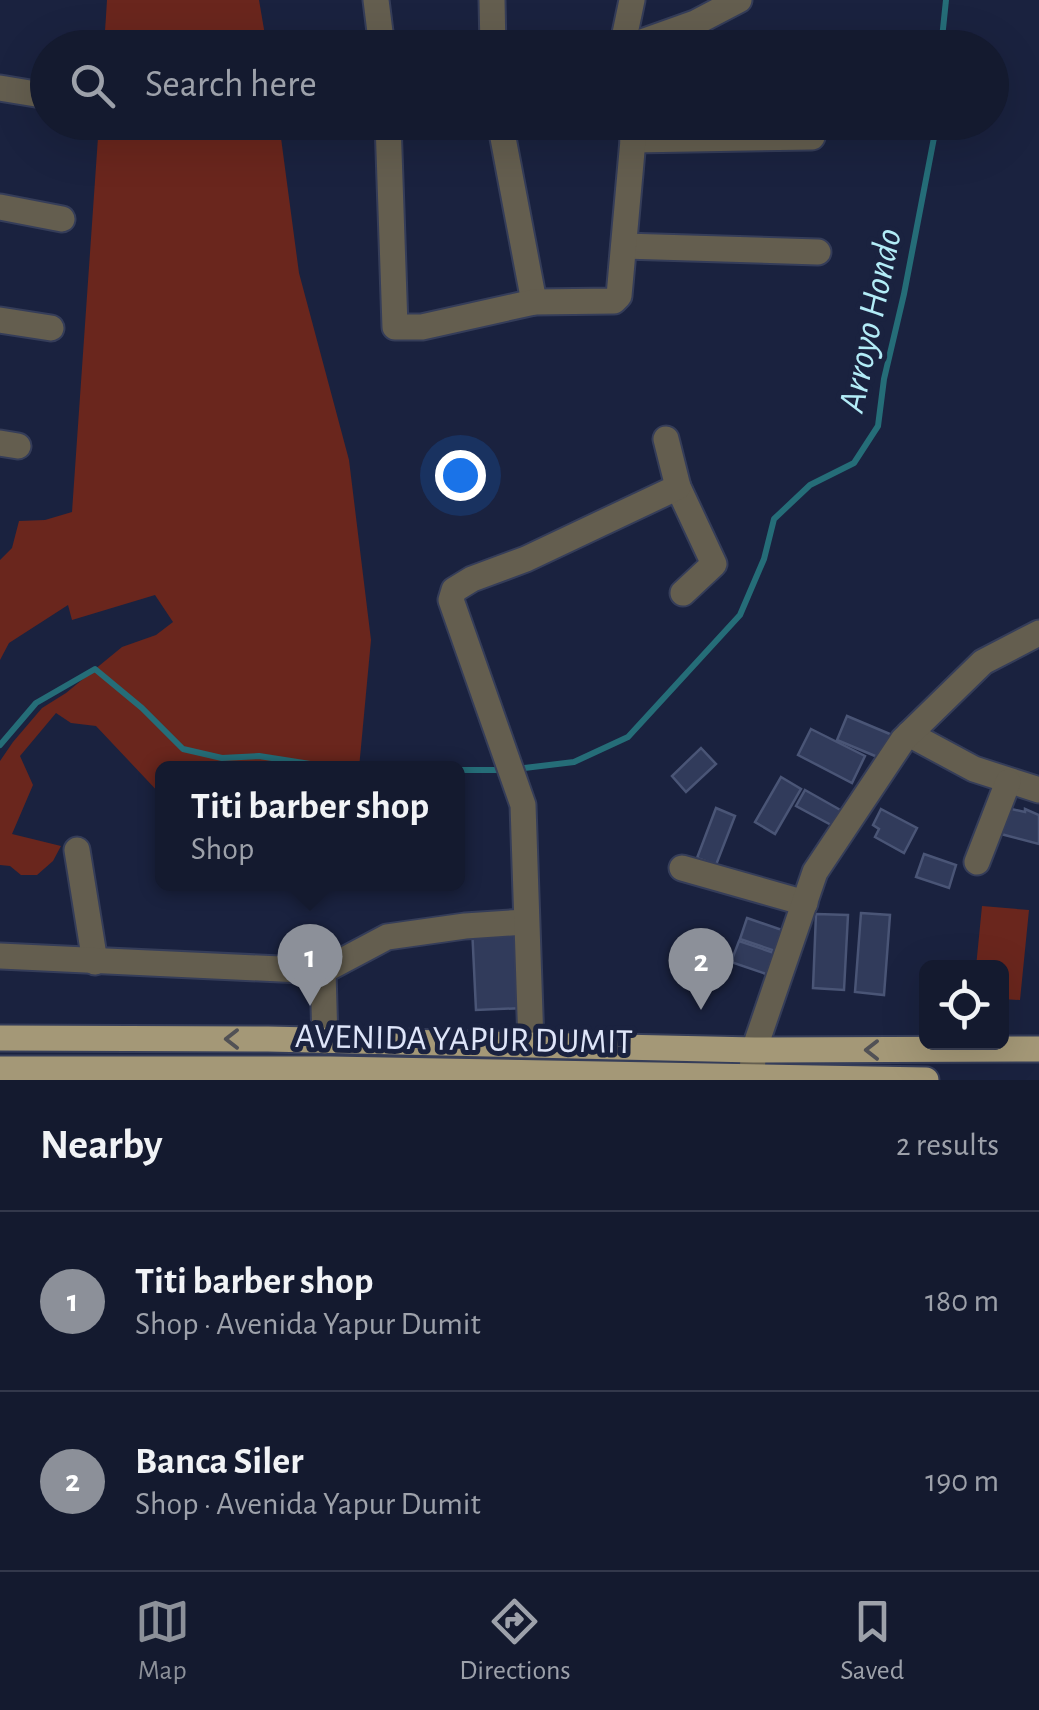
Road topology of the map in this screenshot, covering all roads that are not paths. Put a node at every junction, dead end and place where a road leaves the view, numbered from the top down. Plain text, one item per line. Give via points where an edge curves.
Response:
1 (376, 0) edge
2 (492, 0) edge
3 (632, 0) edge
4 (739, 0) edge
5 (380, 30) edge
6 (493, 30) edge
7 (627, 30) edge
8 (676, 30) edge
9 (0, 88) edge
10 (30, 93) edge
11 (389, 140) edge
12 (503, 140) edge
13 (631, 140) edge
14 (0, 206) edge
15 (62, 219) dead end
16 (624, 246) junction
17 (818, 252) dead end
18 (534, 302) junction
19 (0, 320) edge
20 (51, 328) dead end
21 (666, 440) dead end
22 (678, 487) junction
23 (683, 594) dead end
24 (1039, 633) edge
25 (908, 734) junction
26 (1008, 782) junction
27 (1039, 790) edge
28 (76, 850) dead end
29 (977, 862) dead end
30 (682, 868) dead end
31 (804, 903) junction
32 (526, 922) junction
33 (0, 956) edge
34 (95, 962) junction
35 (323, 971) junction
36 (0, 1038) edge
37 (325, 1041) junction
38 (531, 1044) junction
39 (754, 1050) junction
40 (1039, 1050) edge
41 (0, 1069) edge
42 (331, 1074) edge
43 (752, 1079) edge
44 (926, 1080) edge

1 - 5 street
2 - 6 street
3 - 7 street
4 - 8 street
9 - 10 street
11 - 18 street via 395,327
12 - 18 street
13 - 16 street
14 - 15 street
16 - 17 street
16 - 18 street via 618,296 609,302
19 - 20 street
21 - 22 street
22 - 23 street via 714,564
22 - 32 street via 454,590 453,611 521,794
24 - 25 street via 983,662
25 - 26 street
25 - 31 street via 815,872
26 - 27 street
26 - 29 street
28 - 34 street
30 - 31 street
31 - 39 street
32 - 35 street via 386,936
32 - 38 street
33 - 34 street
34 - 35 street
35 - 37 street
37 -> 36 main road, AVENIDA YAPUR DUMIT
37 - 38 main road, AVENIDA YAPUR DUMIT
38 - 39 main road, AVENIDA YAPUR DUMIT
40 -> 39 main road, AVENIDA YAPUR DUMIT
39 - 43 street
41 - 42 main road, AVENIDA YAPUR DUMIT
42 - 43 main road, AVENIDA YAPUR DUMIT
43 - 44 main road, AVENIDA YAPUR DUMIT

